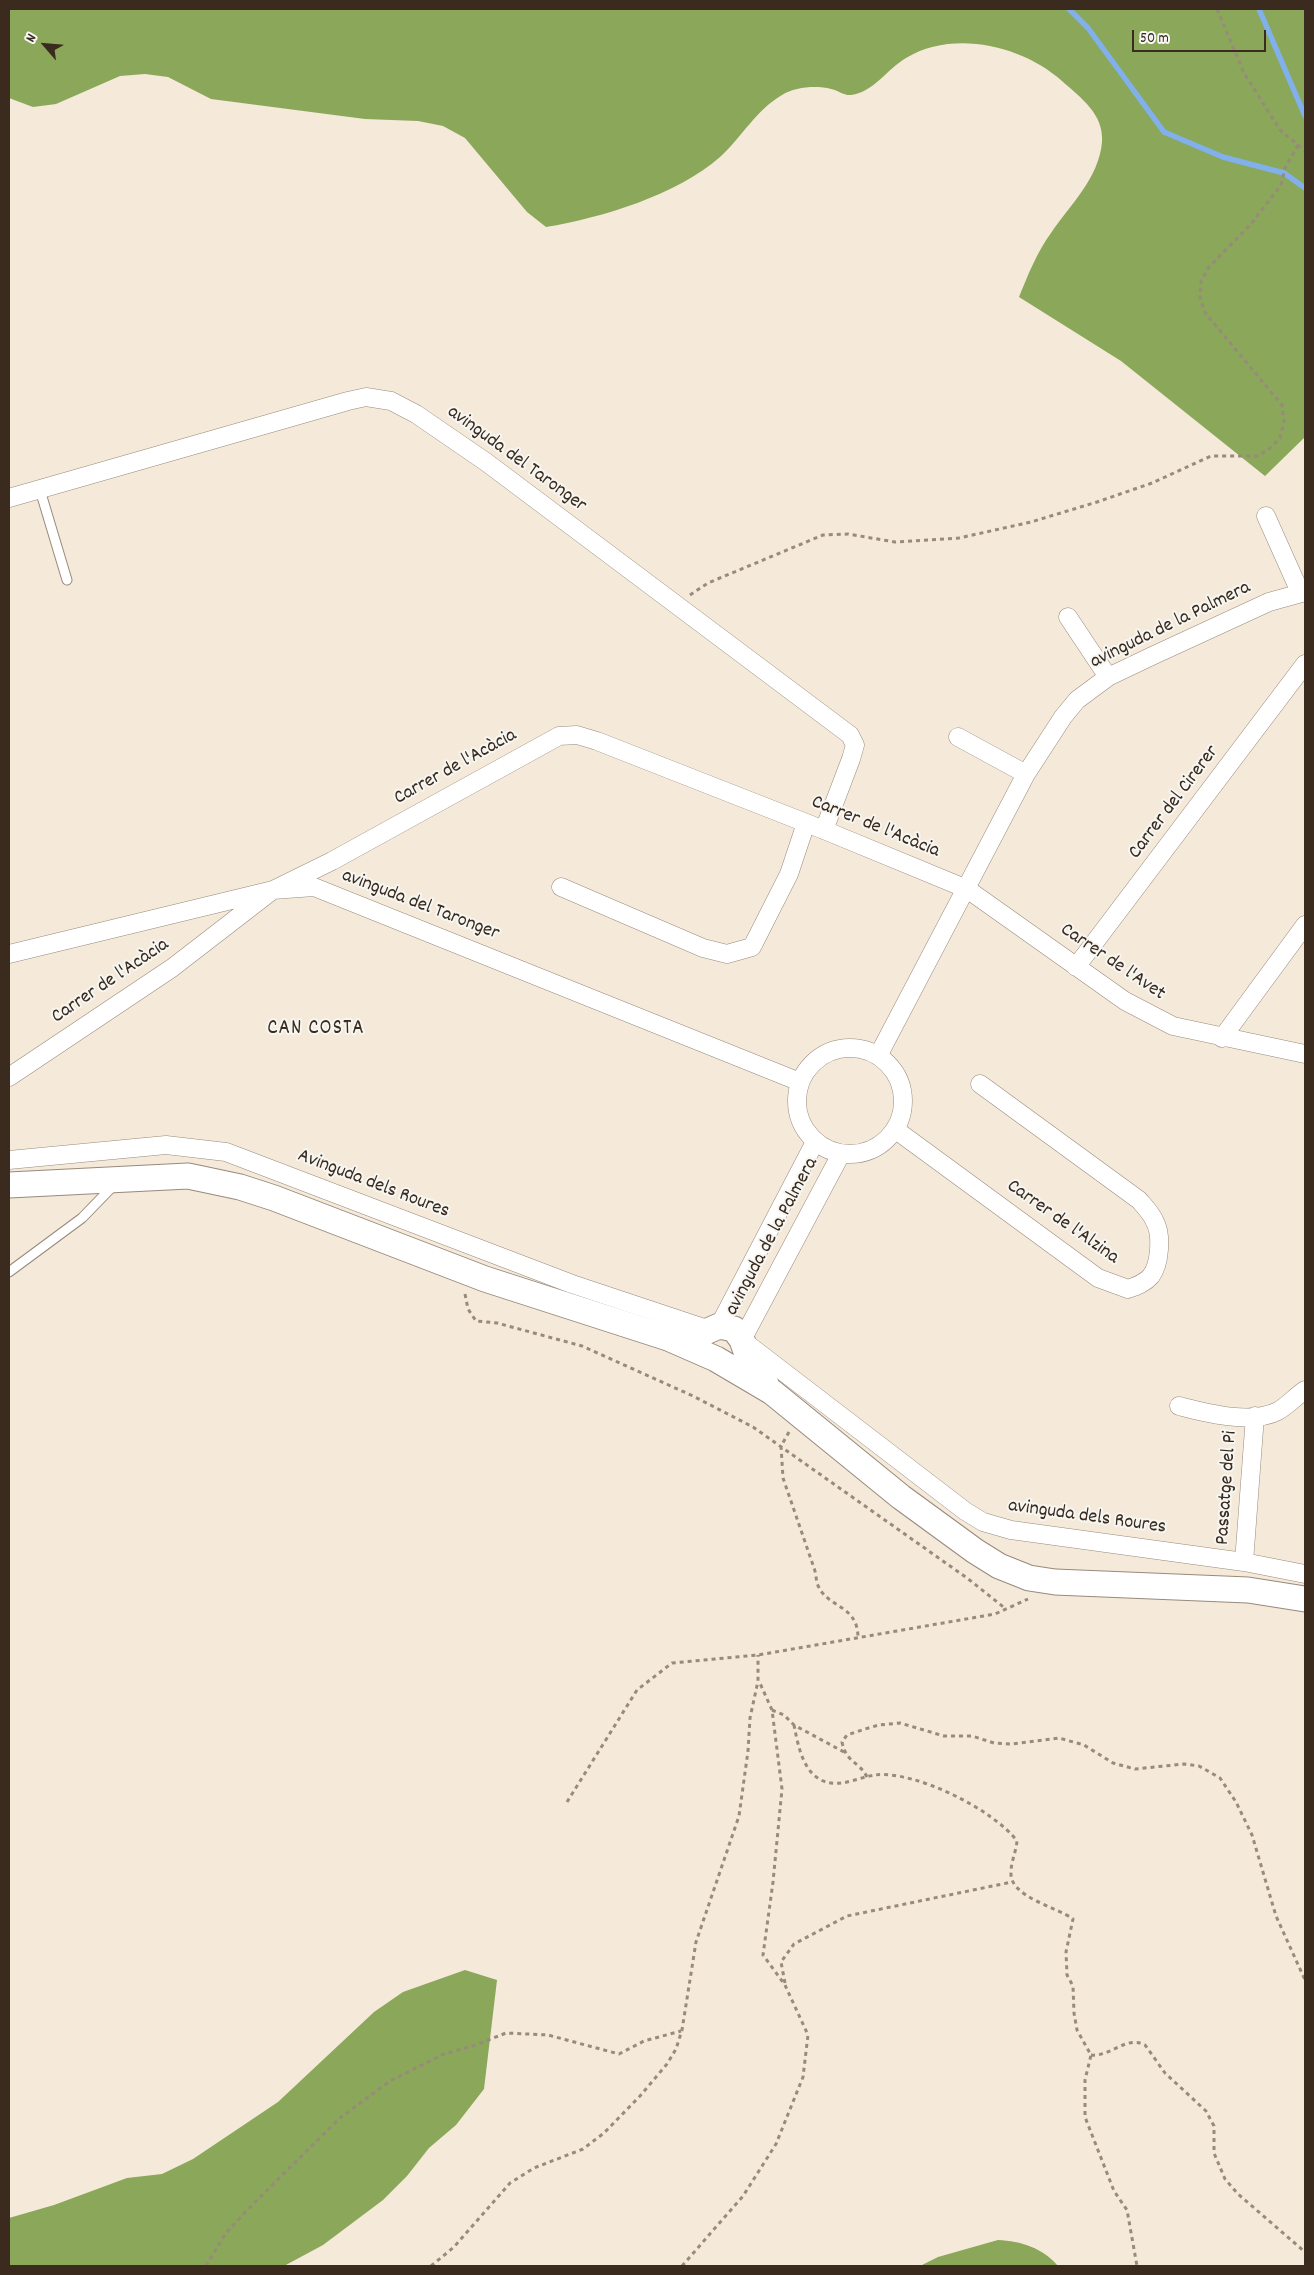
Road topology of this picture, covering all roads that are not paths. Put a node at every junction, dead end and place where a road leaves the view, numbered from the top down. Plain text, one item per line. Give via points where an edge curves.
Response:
1 (40, 490) junction
2 (9, 498) edge
3 (1266, 516) dead end
4 (67, 580) dead end
5 (1303, 592) edge
6 (1068, 617) dead end
7 (1305, 664) edge
8 (1108, 677) junction
9 (958, 737) dead end
10 (1026, 774) junction
11 (806, 823) junction
12 (824, 830) junction
13 (561, 887) dead end
14 (967, 889) junction
15 (273, 890) junction
16 (1305, 925) edge
17 (9, 954) edge
18 (1076, 967) junction
19 (1222, 1038) junction
20 (1305, 1054) edge
21 (878, 1056) junction
22 (9, 1077) edge
23 (800, 1082) junction
24 (980, 1084) dead end
25 (896, 1130) junction
26 (816, 1142) junction
27 (841, 1154) junction
28 (9, 1160) edge
29 (121, 1178) junction
30 (9, 1185) edge
31 (9, 1272) edge
32 (716, 1328) junction
33 (668, 1338) junction
34 (742, 1340) junction
35 (716, 1359) junction
36 (1305, 1390) edge
37 (772, 1392) junction
38 (1179, 1406) dead end
39 (1255, 1416) junction
40 (1244, 1562) junction
41 (1305, 1574) edge
42 (1305, 1599) edge

1 - 2 street, avinguda del Taronger
1 - 4 lane
1 - 12 street, avinguda del Taronger via 348,401 366,397 391,401 416,414 486,462 850,735 855,745
3 - 5 street
5 - 8 street, avinguda de la Palmera via 1269,602
6 - 8 street
7 - 18 street, Carrer del Cirerer
8 - 10 street, avinguda de la Palmera via 1077,700
9 - 10 street
10 - 14 street, avinguda de la Palmera
11 - 12 street, Carrer de l'Acàcia
11 - 13 street via 789,874 752,947 735,952 727,954 703,948
11 - 15 street, Carrer de l'Acàcia via 597,741 577,735 559,736
12 - 14 street, Carrer de l'Acàcia
14 - 18 street, Carrer de l'Avet
14 - 21 street, avinguda de la Palmera
15 - 17 street, avinguda del Taronger
15 - 22 street, Carrer de l'Acàcia via 172,968
15 - 23 street, avinguda del Taronger via 314,887
16 - 19 street
18 - 19 street, Carrer de l'Avet via 1150,1016 1173,1026
19 - 20 street, Carrer de l'Avet
21 - 23 street via 864,1049 832,1051 817,1059
21 - 25 street via 891,1067 900,1083 903,1107
23 - 26 street via 796,1099 798,1114 803,1127
24 - 25 street, Carrer de l'Alzina via 1139,1200 1149,1212 1156,1224 1158,1250 1152,1275 1141,1285 1128,1289 1098,1278
25 - 27 street via 870,1151
26 - 27 street
26 - 32 street, avinguda de la Palmera
27 - 34 street, avinguda de la Palmera
28 - 32 street, Avinguda dels Roures via 166,1145 226,1152 564,1281
29 - 30 street
29 - 31 lane via 82,1218
29 - 33 street via 188,1176 240,1187 544,1299
32 - 33 street via 701,1334
32 - 34 street via 734,1330
32 - 35 street
33 - 35 street
34 - 35 street
34 - 37 street via 749,1360
34 - 40 street, avinguda dels Roures via 983,1522 1011,1530
35 - 37 street
36 - 39 street, Passatge del Pi via 1277,1412
37 - 42 street via 901,1497 975,1551 1029,1578 1055,1582 1248,1590
38 - 39 street via 1234,1418
39 - 40 street, Passatge del Pi
40 - 41 street, avinguda dels Roures

